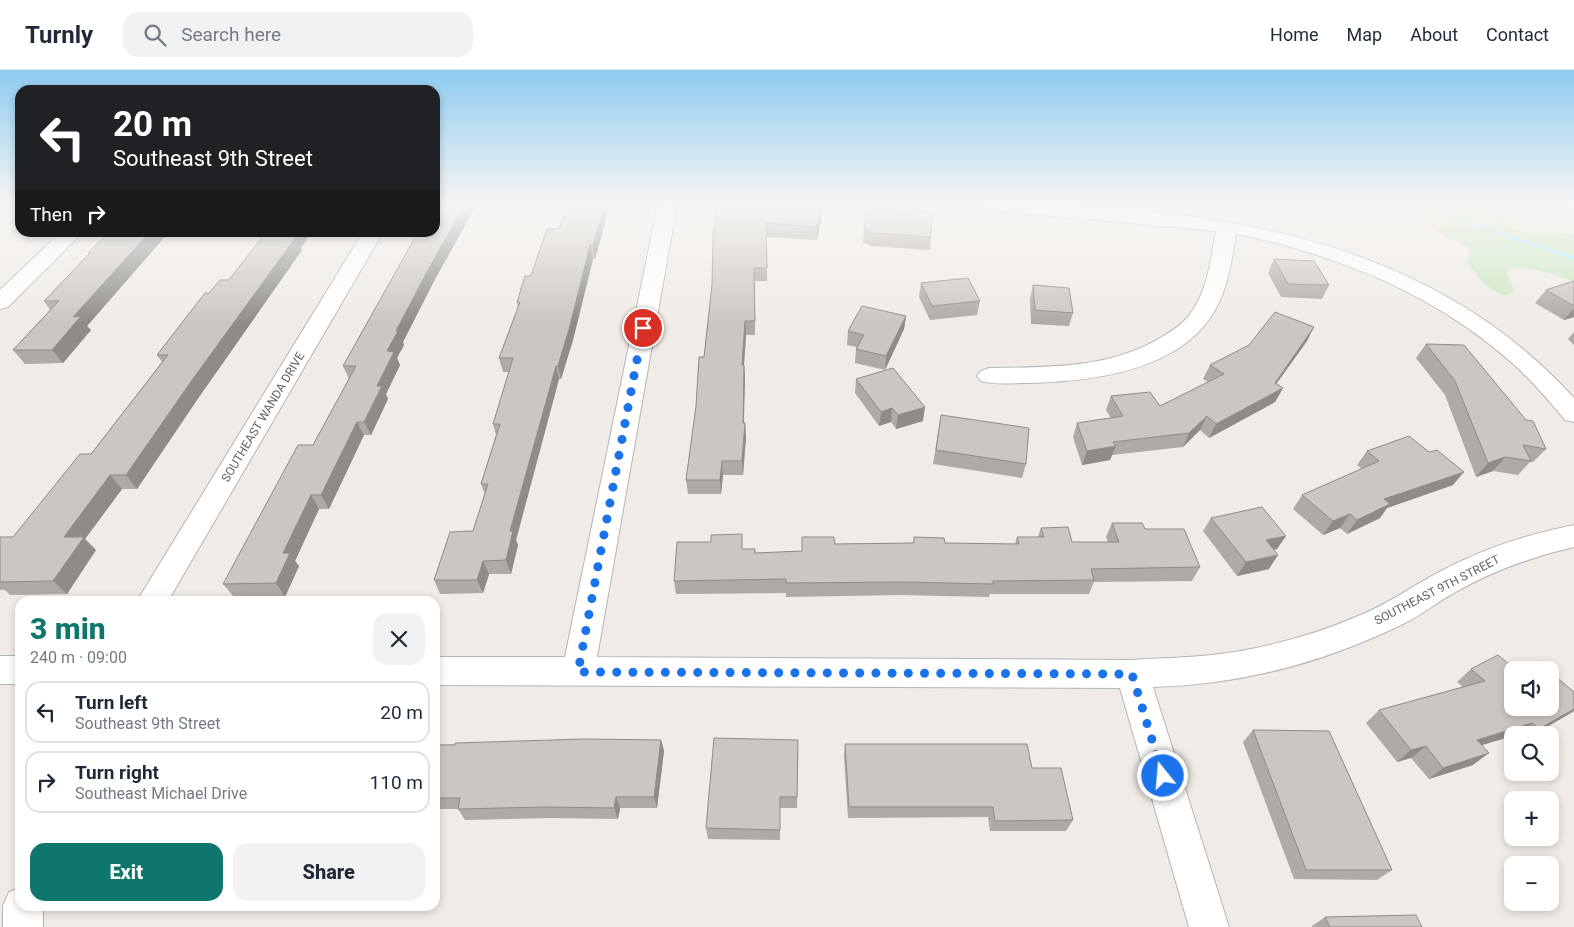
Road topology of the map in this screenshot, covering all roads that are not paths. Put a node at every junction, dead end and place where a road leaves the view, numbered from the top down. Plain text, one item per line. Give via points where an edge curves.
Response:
1 (60, 244) edge
2 (366, 244) edge
3 (659, 244) edge
4 (1223, 244) edge
5 (1303, 244) edge
6 (0, 302) edge
7 (989, 376) dead end
8 (1574, 414) edge
9 (1574, 536) edge
10 (155, 596) edge
11 (0, 670) edge
12 (15, 670) edge
13 (440, 672) edge
14 (578, 672) junction
15 (1132, 674) junction
16 (23, 911) edge
17 (23, 927) edge
18 (1209, 927) edge

1 - 6 street
2 - 10 street, SOUTHEAST WANDA DRIVE
3 - 14 street
4 - 7 street via 1210,299 1202,315 1190,328 1156,351 1101,369
5 - 8 street via 1331,252 1425,292 1474,322 1544,380
9 - 15 street, SOUTHEAST 9TH STREET via 1499,557 1442,585 1397,613 1302,651 1204,670
11 - 12 street
13 - 14 street, SOUTHEAST 9TH STREET
14 - 15 street, SOUTHEAST 9TH STREET
15 - 18 street
16 - 17 street

